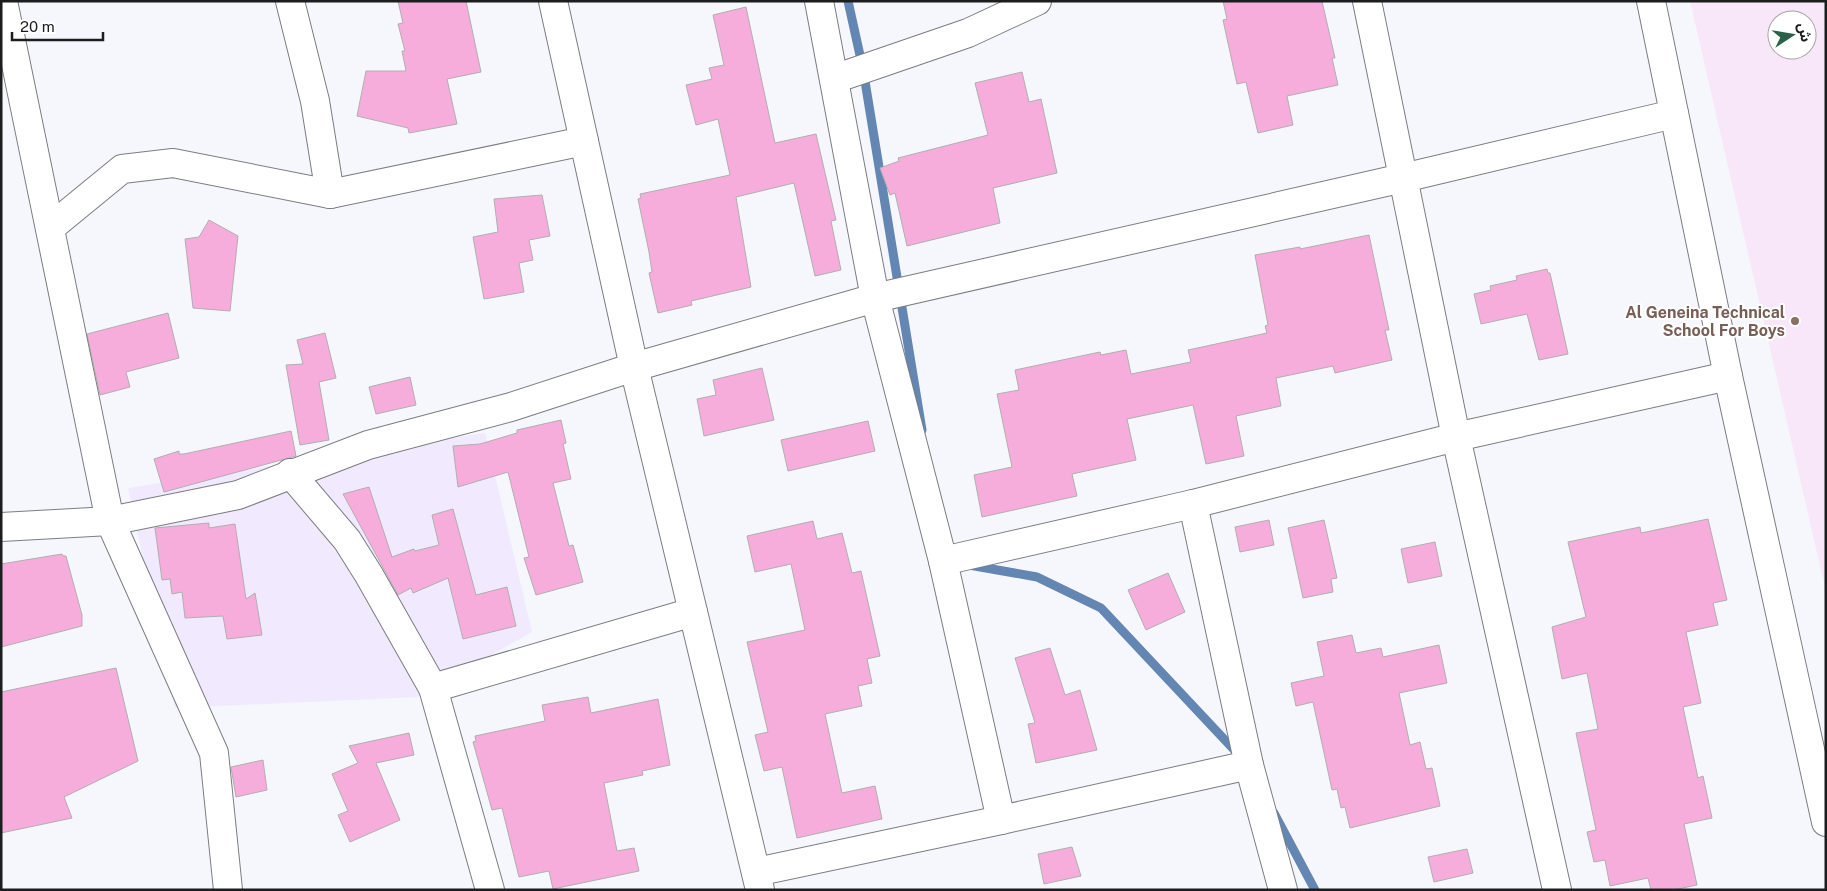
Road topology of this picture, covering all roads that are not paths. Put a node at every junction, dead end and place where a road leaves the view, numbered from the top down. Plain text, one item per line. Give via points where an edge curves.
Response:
1 (3, 1) edge
2 (290, 1) edge
3 (553, 1) edge
4 (819, 1) edge
5 (1036, 1) edge
6 (1368, 1) edge
7 (1651, 1) edge
8 (834, 79) junction
9 (1674, 114) junction
10 (584, 141) junction
11 (1403, 178) junction
12 (330, 194) junction
13 (50, 228) junction
14 (875, 298) junction
15 (634, 367) junction
16 (1728, 376) junction
17 (1456, 436) junction
18 (290, 473) junction
19 (1193, 504) junction
20 (110, 521) junction
21 (1, 528) edge
22 (943, 561) junction
23 (693, 612) junction
24 (433, 688) junction
25 (1248, 765) junction
26 (1002, 820) junction
27 (1826, 822) edge
28 (758, 881) edge
29 (228, 890) edge
30 (490, 890) edge
31 (1283, 890) edge
32 (1557, 890) edge

1 - 13 street
2 - 12 street via 315,101
3 - 10 street
4 - 8 street
5 - 8 street via 968,33
6 - 11 street
7 - 9 street
8 - 14 street
9 - 11 street
9 - 16 street
10 - 12 street
10 - 15 street
11 - 14 street
11 - 17 street
12 - 13 street via 173,163 122,169
13 - 20 street
14 - 15 street
14 - 22 street
15 - 18 street via 511,407 368,445
15 - 23 street
16 - 17 street
16 - 27 street
17 - 19 street
17 - 32 street
18 - 20 street via 238,495
18 - 24 street via 347,540
19 - 22 street
19 - 25 street
20 - 21 street
20 - 29 street via 214,753
22 - 26 street
23 - 24 street
23 - 28 street
24 - 30 street
25 - 26 street
25 - 31 street
26 - 28 street

